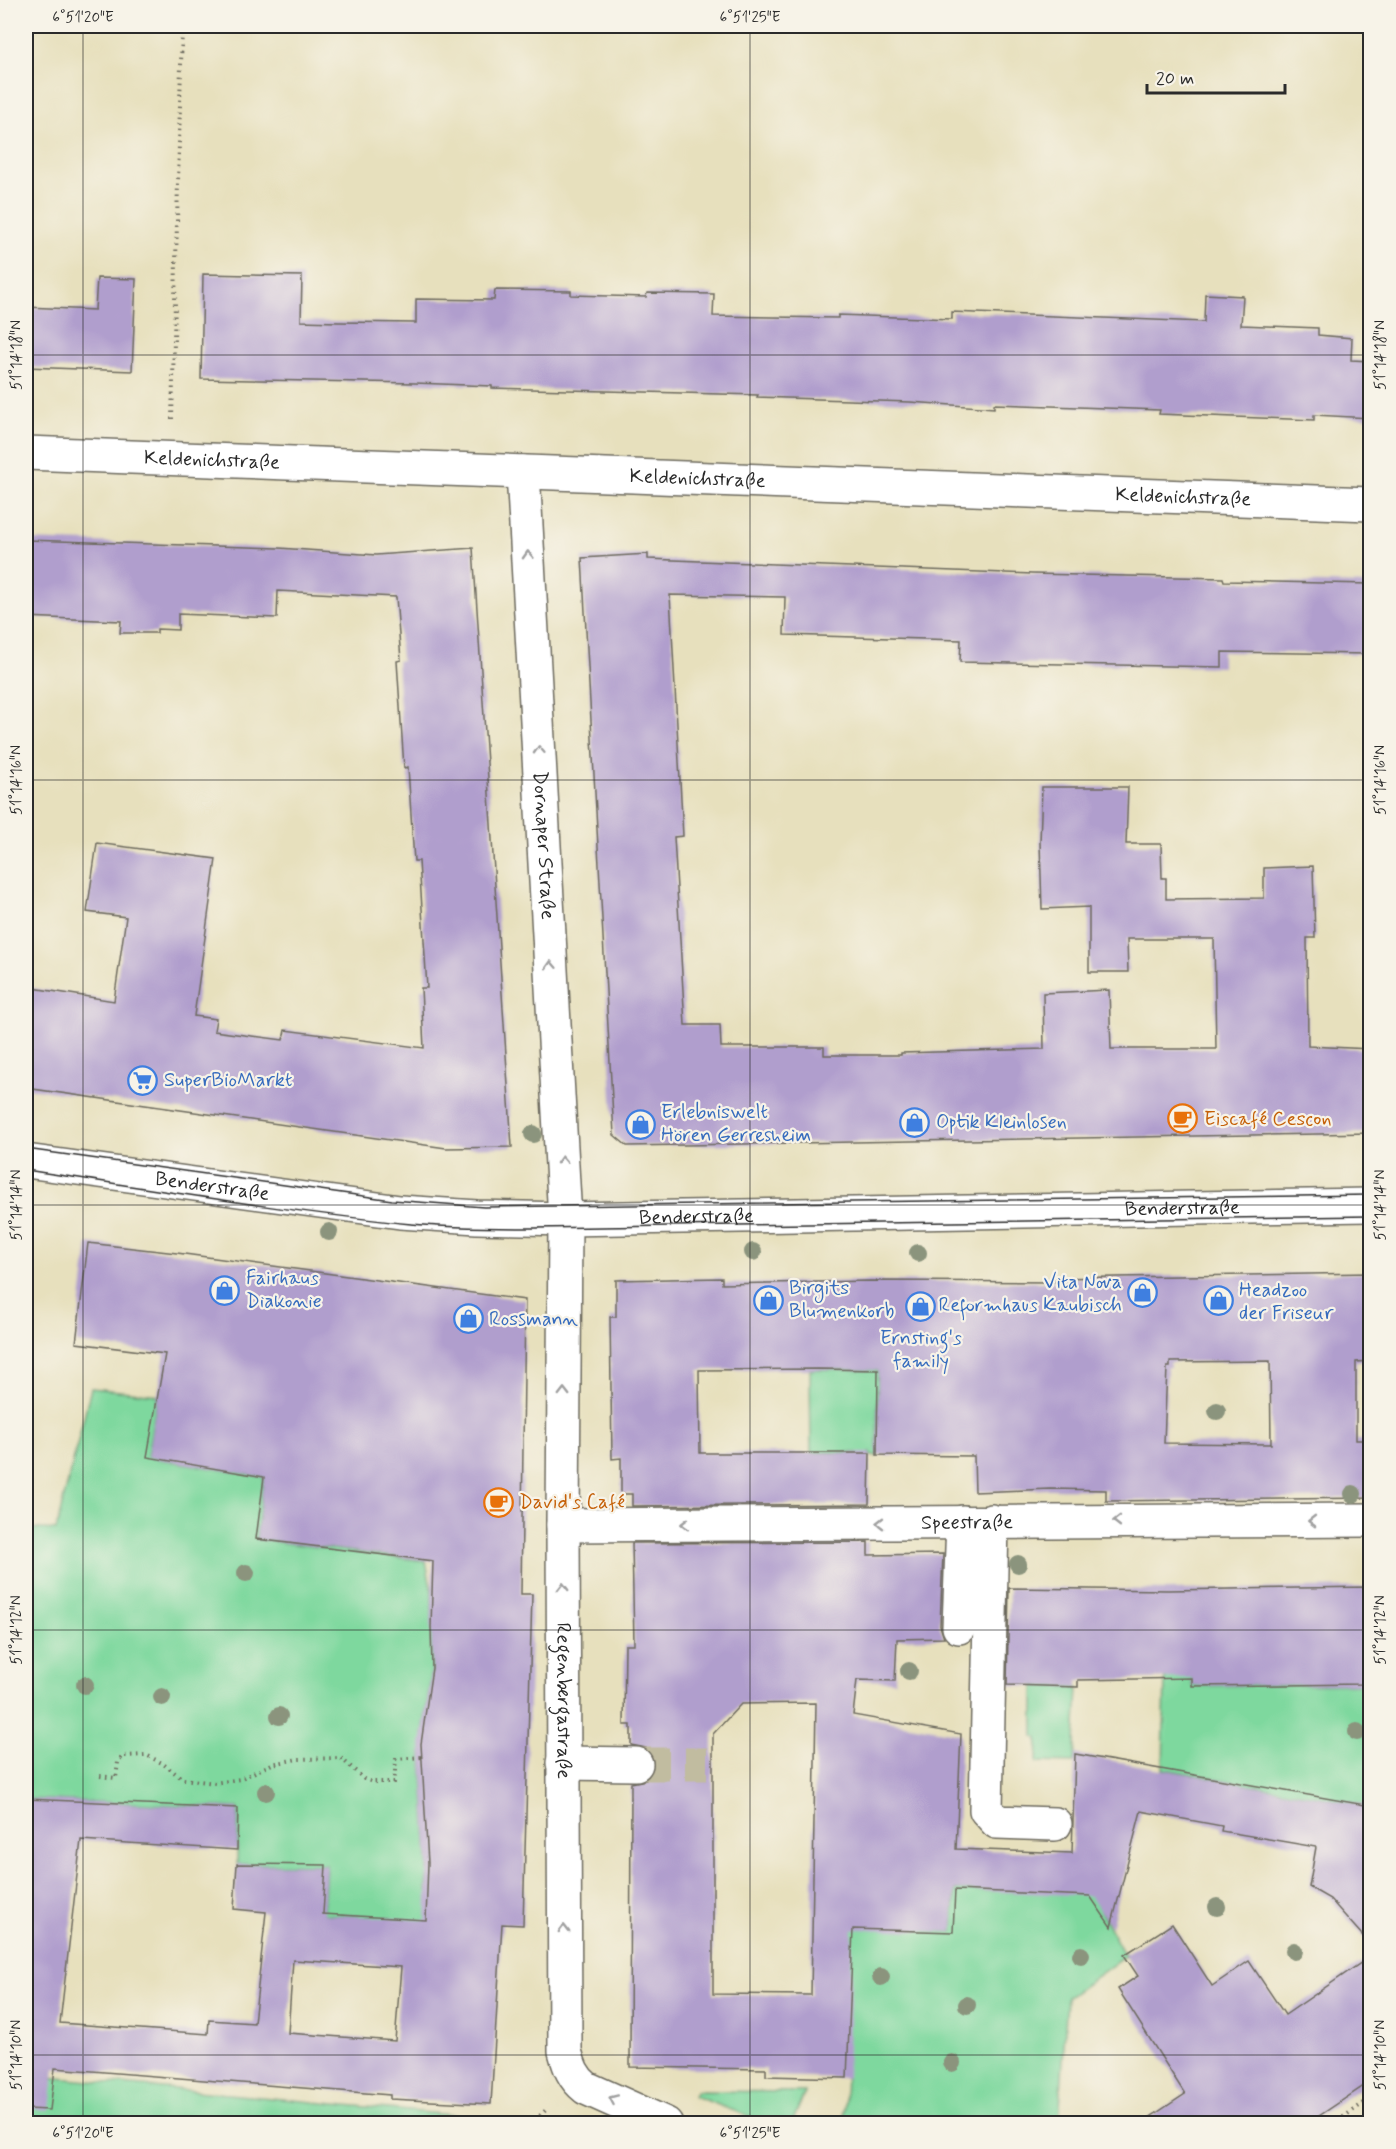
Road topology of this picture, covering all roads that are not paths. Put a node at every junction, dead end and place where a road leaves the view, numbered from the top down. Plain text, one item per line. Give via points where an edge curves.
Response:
1 (26, 453) edge
2 (523, 472) junction
3 (1371, 504) edge
4 (26, 1161) edge
5 (1371, 1205) edge
6 (565, 1219) junction
7 (1371, 1520) edge
8 (977, 1522) junction
9 (563, 1525) junction
10 (959, 1627) dead end
11 (563, 1763) junction
12 (636, 1764) tunnel mouth
13 (1055, 1824) dead end
14 (666, 2124) edge

1 - 2 street, Keldenichstraße
2 - 3 street, Keldenichstraße
6 -> 2 street, Dornaper Straße
4 - 6 street, Benderstraße via 400,1212
5 - 6 street, Benderstraße
9 -> 6 street, Regenbergastraße
7 -> 8 street, Speestraße
8 -> 9 street, Speestraße
8 - 10 street
8 - 13 street via 986,1810 997,1822
11 -> 9 street, Regenbergastraße
11 - 12 street
14 -> 11 street, Regenbergastraße via 586,2088 569,2068 565,2041

